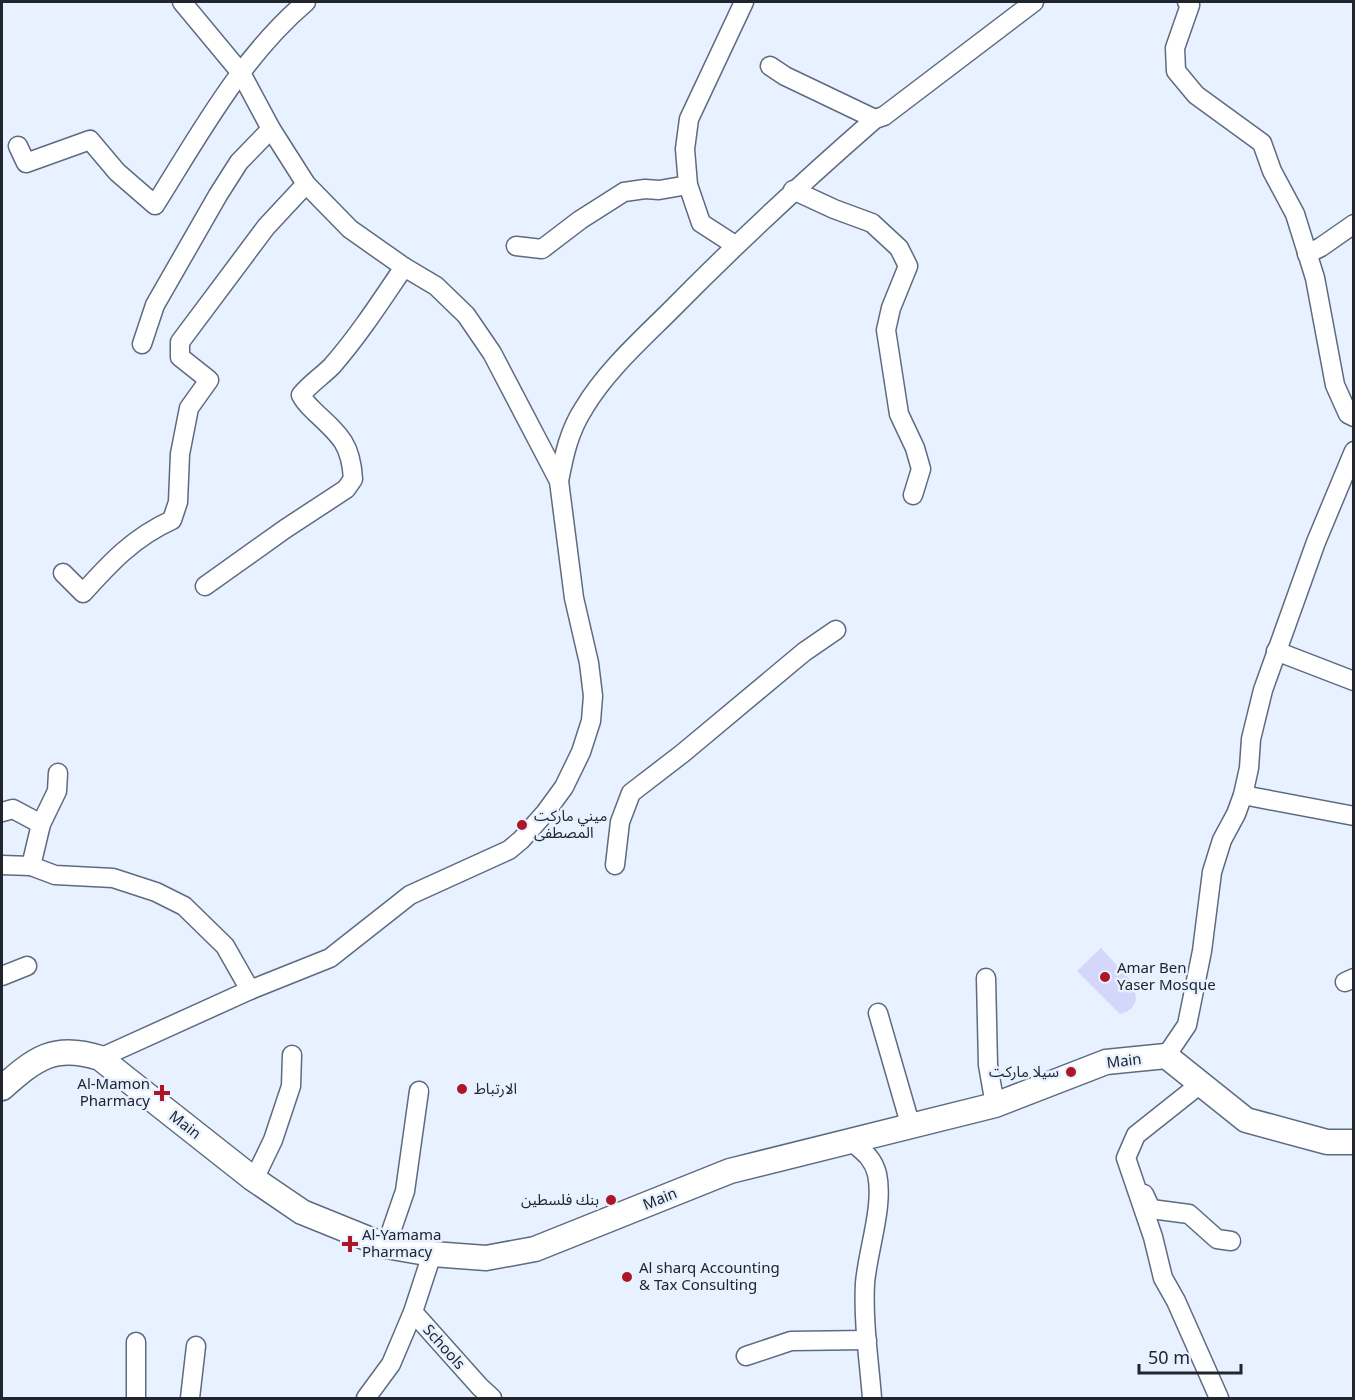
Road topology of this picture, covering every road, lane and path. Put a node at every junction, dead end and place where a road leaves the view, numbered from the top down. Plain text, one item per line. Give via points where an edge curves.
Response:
1 (182, 2) edge
2 (306, 2) edge
3 (744, 2) edge
4 (1034, 2) edge
5 (1187, 2) edge
6 (770, 66) dead end
7 (241, 73) junction
8 (875, 119) junction
9 (271, 129) junction
10 (18, 147) dead end
11 (306, 184) junction
12 (688, 185) junction
13 (793, 190) junction
14 (1353, 224) edge
15 (735, 245) junction
16 (516, 246) dead end
17 (1307, 255) junction
18 (404, 267) junction
19 (142, 344) dead end
20 (1353, 417) edge
21 (1353, 451) edge
22 (559, 481) junction
23 (913, 495) dead end
24 (63, 573) dead end
25 (205, 586) dead end
26 (837, 630) dead end
27 (1276, 651) junction
28 (1353, 681) edge
29 (58, 773) dead end
30 (1243, 795) junction
31 (2, 812) edge
32 (1353, 816) edge
33 (41, 824) junction
34 (2, 865) edge
35 (31, 866) junction
36 (615, 866) dead end
37 (27, 966) dead end
38 (2, 976) edge
39 (986, 978) dead end
40 (250, 990) junction
41 (878, 1013) dead end
42 (292, 1055) dead end
43 (1166, 1056) junction
44 (100, 1058) junction
45 (1199, 1085) junction
46 (2, 1088) edge
47 (419, 1091) dead end
48 (995, 1105) junction
49 (911, 1127) junction
50 (852, 1142) junction
51 (1353, 1142) edge
52 (1126, 1158) junction
53 (252, 1178) junction
54 (1231, 1241) dead end
55 (386, 1246) junction
56 (432, 1254) junction
57 (413, 1312) junction
58 (867, 1340) junction
59 (136, 1342) dead end
60 (196, 1346) dead end
61 (746, 1356) dead end
62 (136, 1398) edge
63 (190, 1398) edge
64 (366, 1398) edge
65 (492, 1398) edge
66 (872, 1398) edge
67 (1219, 1398) edge

1 - 7 street
2 - 7 street via 273,32
3 - 12 street via 689,119 685,148
4 - 8 street
5 - 17 street via 1190,5 1175,48 1176,71 1196,95 1262,143 1295,214
6 - 8 street
7 - 9 street
7 - 10 street via 155,205 117,172 90,140 26,163
8 - 13 street
9 - 11 street
9 - 19 street via 239,162 218,195 155,305
11 - 18 street via 350,229
11 - 24 street via 266,227 180,342 180,357 209,380 189,408 180,454 178,502 172,520 120,553 83,593
12 - 15 street via 701,223
12 - 16 street via 624,192 542,249
13 - 15 street
13 - 23 street via 872,223 899,248 908,266 886,330 899,414 921,469
14 - 17 street
15 - 22 street via 602,383 583,408 567,443
17 - 20 street via 1335,385
18 - 22 street via 436,286 466,315 492,352
18 - 25 street via 365,326 301,395 343,440 352,459 354,479 346,489
21 - 27 street
22 - 40 street via 573,598 593,696 591,721 564,787 509,850 410,895 330,958
26 - 36 street via 804,652 631,793 620,822
27 - 28 street
27 - 30 street via 1256,714
29 - 33 street via 57,791
30 - 32 street
30 - 43 street via 1212,872 1187,1025
31 - 33 street via 13,809
33 - 35 street
34 - 35 street
35 - 40 street via 55,875 113,878 184,906 225,946
37 - 38 street
39 - 48 street via 988,1065
40 - 44 street
41 - 49 street
42 - 53 street via 291,1086 273,1140
43 - 45 main road
43 - 48 main road, Main via 1106,1062
44 - 46 main road, Main via 64,1051 43,1057
44 - 53 main road, Main
45 - 51 main road via 1246,1120 1327,1142
45 - 52 street via 1136,1135
47 - 55 street via 405,1191
48 - 49 main road, Main
49 - 50 main road, Main
50 - 56 main road, Main via 730,1172 535,1248 486,1258
50 - 58 street via 871,1157 877,1175 878,1204 865,1285
52 - 54 street via 1151,1209 1189,1214 1217,1239
52 - 67 street via 1163,1278
53 - 55 main road, Main via 302,1212
55 - 56 main road, Main
56 - 57 street, Schools
57 - 64 street via 391,1364
57 - 65 street, Schools
58 - 61 street via 791,1341
58 - 66 street
59 - 62 street
60 - 63 street

